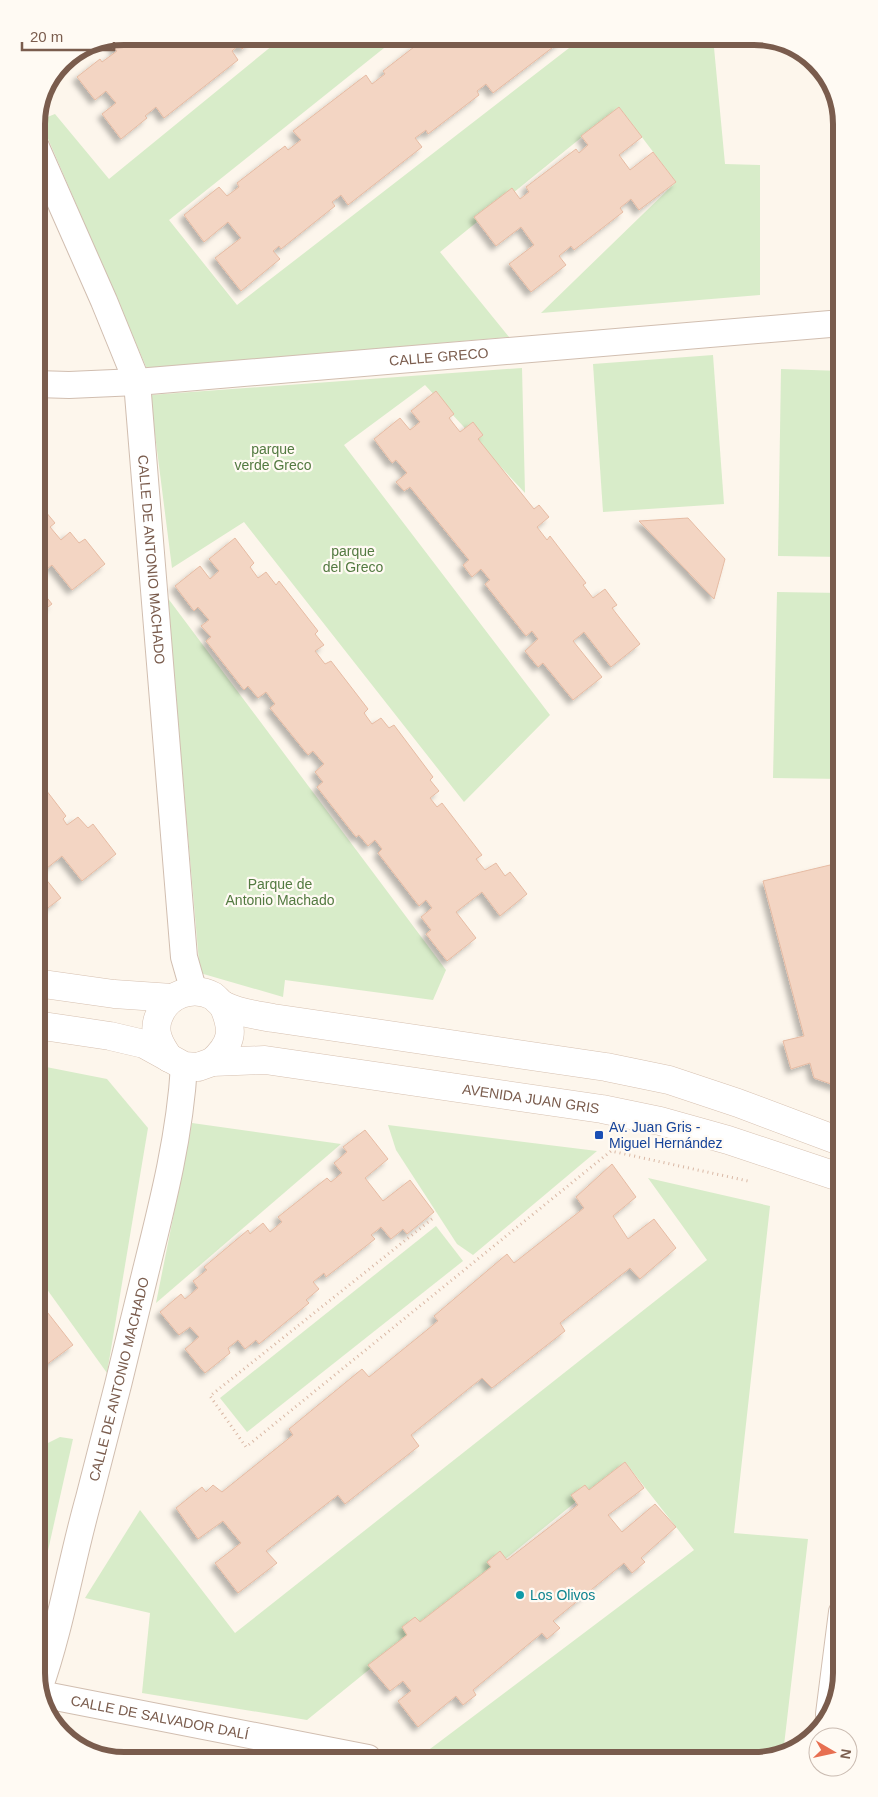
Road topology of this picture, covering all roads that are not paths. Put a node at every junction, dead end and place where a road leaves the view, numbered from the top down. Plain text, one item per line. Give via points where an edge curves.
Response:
1 (45, 167) edge
2 (833, 324) edge
3 (137, 382) junction
4 (45, 384) edge
5 (45, 984) edge
6 (183, 995) junction
7 (223, 1006) junction
8 (45, 1026) edge
9 (177, 1062) junction
10 (212, 1062) junction
11 (833, 1139) edge
12 (833, 1175) edge
13 (45, 1670) edge
14 (49, 1696) edge
15 (337, 1752) edge

1 - 3 street, CALLE DE ANTONIO MACHADO
2 - 3 street, CALLE GRECO
3 - 4 street, CALLE GRECO
3 - 6 street, CALLE DE ANTONIO MACHADO via 184,957
5 - 6 street via 114,994
6 - 7 street via 198,992 212,996
6 - 9 street via 163,1007 156,1033 160,1047
7 - 10 street via 230,1021 230,1038 223,1052
7 - 11 street via 273,1018 606,1067 669,1080
8 - 9 street via 144,1044
9 - 10 street, AVENIDA JUAN GRIS via 198,1066
9 - 13 street, CALLE DE ANTONIO MACHADO via 172,1162 112,1414
10 - 12 street, AVENIDA JUAN GRIS via 265,1060 602,1109 660,1120
14 - 15 street, CALLE DE SALVADOR DALÍ

